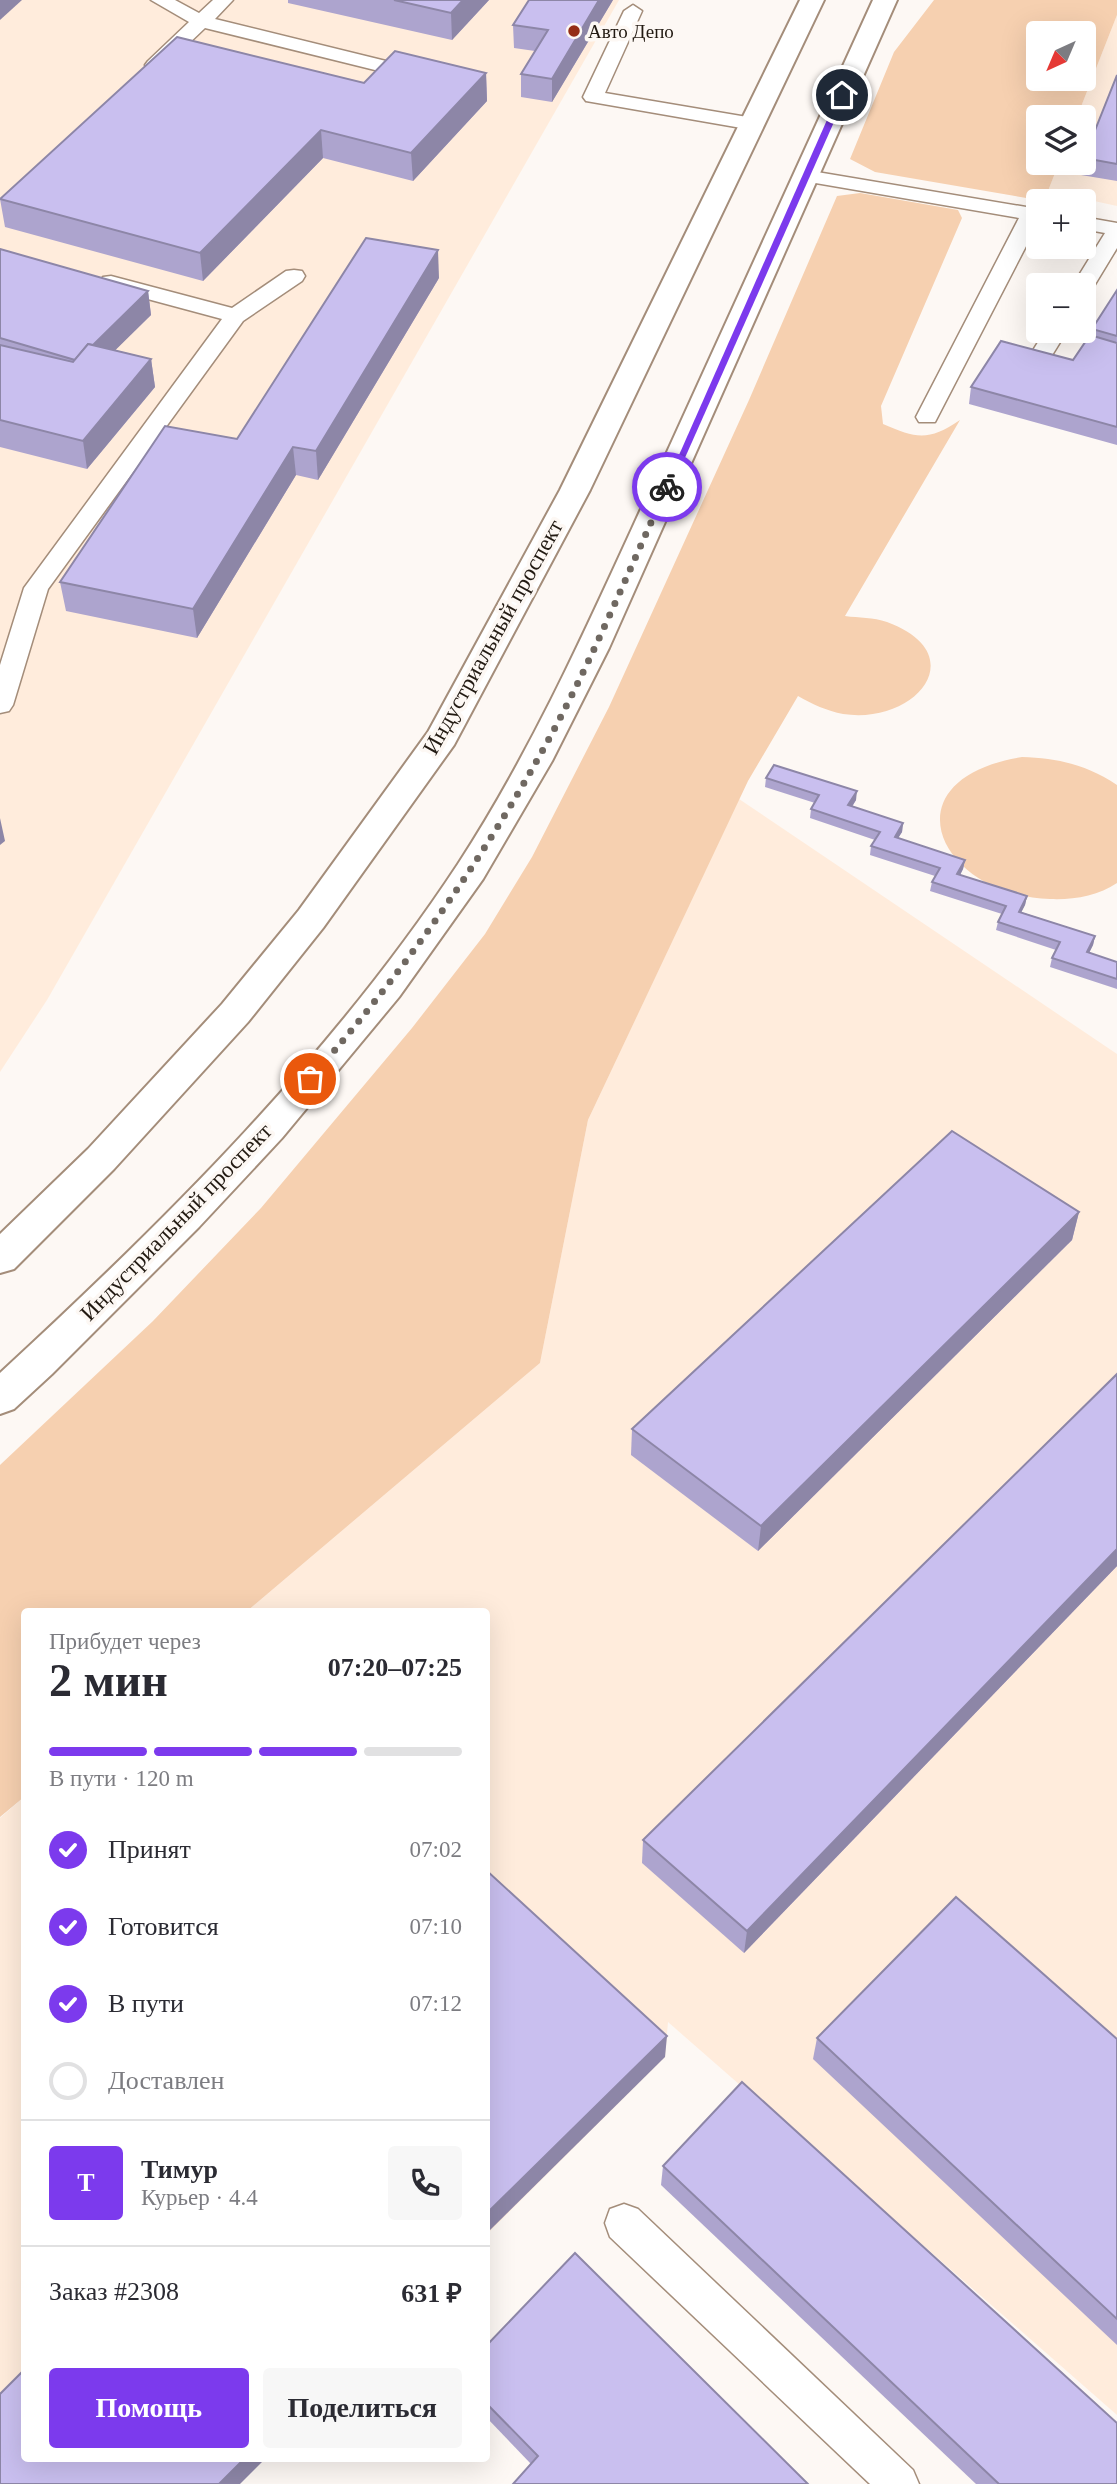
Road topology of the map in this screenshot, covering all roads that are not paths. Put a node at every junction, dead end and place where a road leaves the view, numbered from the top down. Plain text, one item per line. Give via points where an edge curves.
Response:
1 (160, 0) edge
2 (224, 0) edge
3 (812, 0) edge
4 (885, 0) edge
5 (633, 11) dead end
6 (201, 21) junction
7 (379, 65) edge
8 (141, 78) edge
9 (753, 124) junction
10 (805, 176) junction
11 (1026, 213) edge
12 (1096, 226) edge
13 (1117, 230) edge
14 (1026, 232) edge
15 (1091, 273) edge
16 (294, 276) dead end
17 (91, 277) edge
18 (235, 316) junction
19 (1049, 343) edge
20 (1033, 368) edge
21 (926, 417) dead end
22 (0, 705) edge
23 (0, 1258) edge
24 (0, 1397) edge
25 (624, 2223) dead end
26 (899, 2484) edge

1 - 6 lane
2 - 6 lane
3 - 9 main road, Индустриальный проспект
4 - 10 main road, Индустриальный проспект
5 - 9 lane via 593,97
6 - 7 lane
6 - 8 lane
9 - 23 main road, Индустриальный проспект via 575,490 442,737 311,919 235,1013 101,1159
10 - 11 lane
10 - 24 main road, Индустриальный проспект via 675,471 551,735 431,928 239,1161
12 - 13 lane
13 - 15 lane
14 - 21 lane
16 - 18 lane
17 - 18 lane
18 - 22 lane via 36,588
19 - 20 lane
25 - 26 lane

